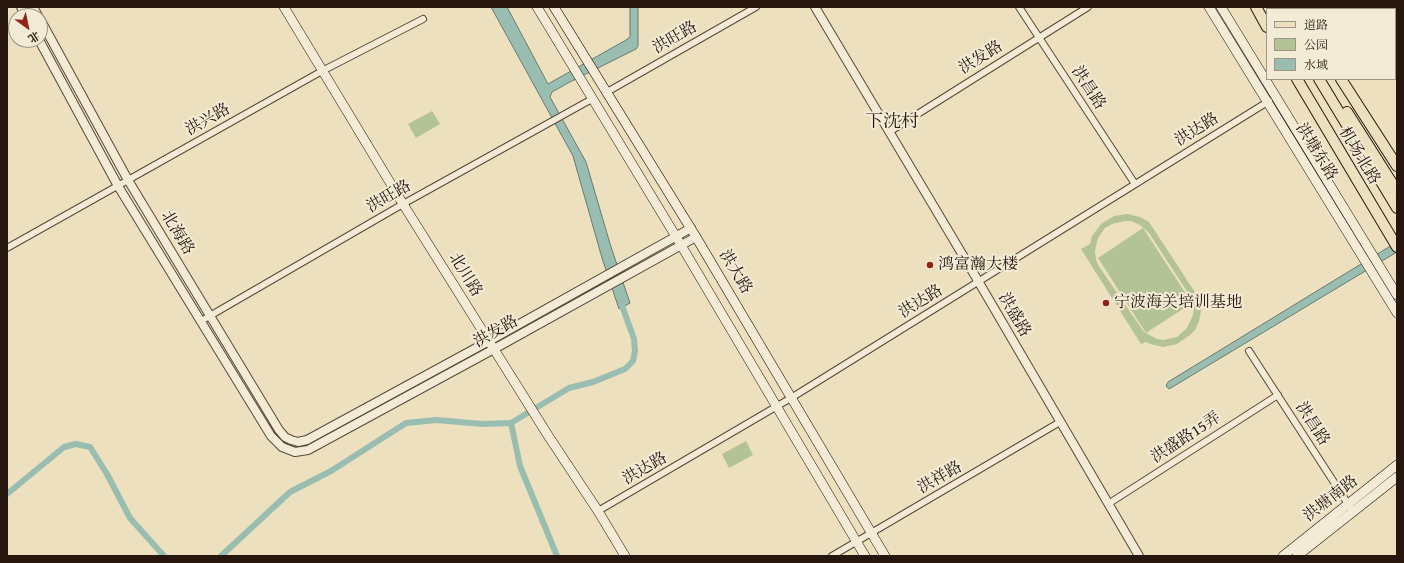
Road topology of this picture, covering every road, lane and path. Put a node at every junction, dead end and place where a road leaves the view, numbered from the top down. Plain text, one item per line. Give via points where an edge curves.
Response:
1 (284, 7) edge
2 (537, 7) edge
3 (554, 7) edge
4 (756, 7) edge
5 (815, 7) edge
6 (1019, 7) edge
7 (1088, 7) edge
8 (1209, 7) edge
9 (1221, 7) edge
10 (1256, 7) edge
11 (423, 19) dead end
12 (1266, 25) edge
13 (48, 34) edge
14 (1039, 38) junction
15 (43, 48) edge
16 (322, 71) junction
17 (1266, 80) edge
18 (1266, 80) edge
19 (1298, 80) edge
20 (1320, 80) edge
21 (1327, 80) edge
22 (1342, 80) edge
23 (607, 92) junction
24 (1276, 96) junction
25 (592, 99) junction
26 (1267, 102) junction
27 (889, 132) junction
28 (1397, 166) edge
29 (128, 180) junction
30 (1135, 184) junction
31 (118, 186) junction
32 (1397, 191) edge
33 (403, 204) junction
34 (1397, 208) edge
35 (691, 228) junction
36 (676, 236) junction
37 (696, 236) junction
38 (681, 245) junction
39 (7, 248) edge
40 (1397, 248) edge
41 (978, 282) junction
42 (1397, 295) edge
43 (1397, 313) edge
44 (211, 316) junction
45 (201, 321) junction
46 (491, 345) junction
47 (1249, 351) dead end
48 (1278, 395) junction
49 (791, 398) junction
50 (777, 407) junction
51 (1060, 422) junction
52 (307, 440) joint
53 (308, 450) joint
54 (1397, 466) edge
55 (1397, 477) edge
56 (1108, 504) junction
57 (1351, 508) junction
58 (598, 511) junction
59 (871, 533) junction
60 (856, 542) junction
61 (625, 556) edge
62 (832, 556) edge
63 (865, 556) edge
64 (885, 556) edge
65 (1139, 556) edge
66 (1283, 556) edge
67 (1297, 556) edge

1 - 16 main road, 北川路
2 - 25 main road, 洪大路
3 - 23 main road, 洪大路
4 - 23 street, 洪旺路
5 - 27 street, 洪盛路
6 - 14 street, 洪昌路
7 - 14 street, 洪发路
8 - 26 main road, 洪塘东路
9 - 18 main road, 洪塘东路
10 - 12 main road
11 - 16 street, 洪兴路
13 - 29 street, 北海路
14 - 27 street, 洪发路
14 - 30 street, 洪昌路
15 - 31 street, 北海路
16 - 29 street, 洪兴路
16 - 33 main road, 北川路
17 - 24 main road, 洪塘东路
19 - 40 main road, 机场北路
20 - 34 main road
21 - 32 main road
22 - 28 main road, 机场北路
23 - 35 main road, 洪大路
24 - 26 street, 洪达路
24 - 42 main road, 洪塘东路
25 - 33 street, 洪旺路
25 - 36 main road, 洪大路
26 - 30 street, 洪达路
26 - 43 main road, 洪塘东路
27 - 41 street, 洪盛路
29 - 31 street, 洪兴路
29 - 44 street, 北海路
30 - 41 street, 洪达路
31 - 39 street, 洪兴路
31 - 45 street, 北海路
33 - 44 street, 洪旺路
33 - 46 main road, 北川路
35 - 36 street, 洪发路
35 - 37 main road, 洪大路
36 - 38 main road, 洪大路
36 - 46 street, 洪发路
37 - 38 street, 洪发路
37 - 49 main road, 洪大路
38 - 46 street, 洪发路
38 - 50 main road, 洪大路
41 - 49 street, 洪达路
41 - 51 street, 洪盛路
44 - 45 street, 洪旺路
44 - 52 street, 北海路 via 279,430 291,440
45 - 53 street, 北海路 via 276,442 295,452
46 - 52 street, 洪发路
46 - 53 street, 洪发路
46 - 58 main road, 北川路
47 - 48 street, 洪昌路
48 - 56 street, 洪盛路15弄
48 - 57 street, 洪昌路
49 - 50 street, 洪达路
49 - 59 main road, 洪大路
50 - 58 street, 洪达路
50 - 60 main road, 洪大路
51 - 56 street, 洪盛路
51 - 59 street, 洪祥路
54 - 57 main road, 洪塘南路
55 - 57 main road, 洪塘南路
56 - 65 street, 洪盛路
57 - 66 main road, 洪塘南路
57 - 67 main road, 洪塘南路
58 - 61 main road, 北川路
59 - 60 street, 洪祥路
59 - 64 main road, 洪大路
60 - 62 street, 洪祥路
60 - 63 main road, 洪大路

